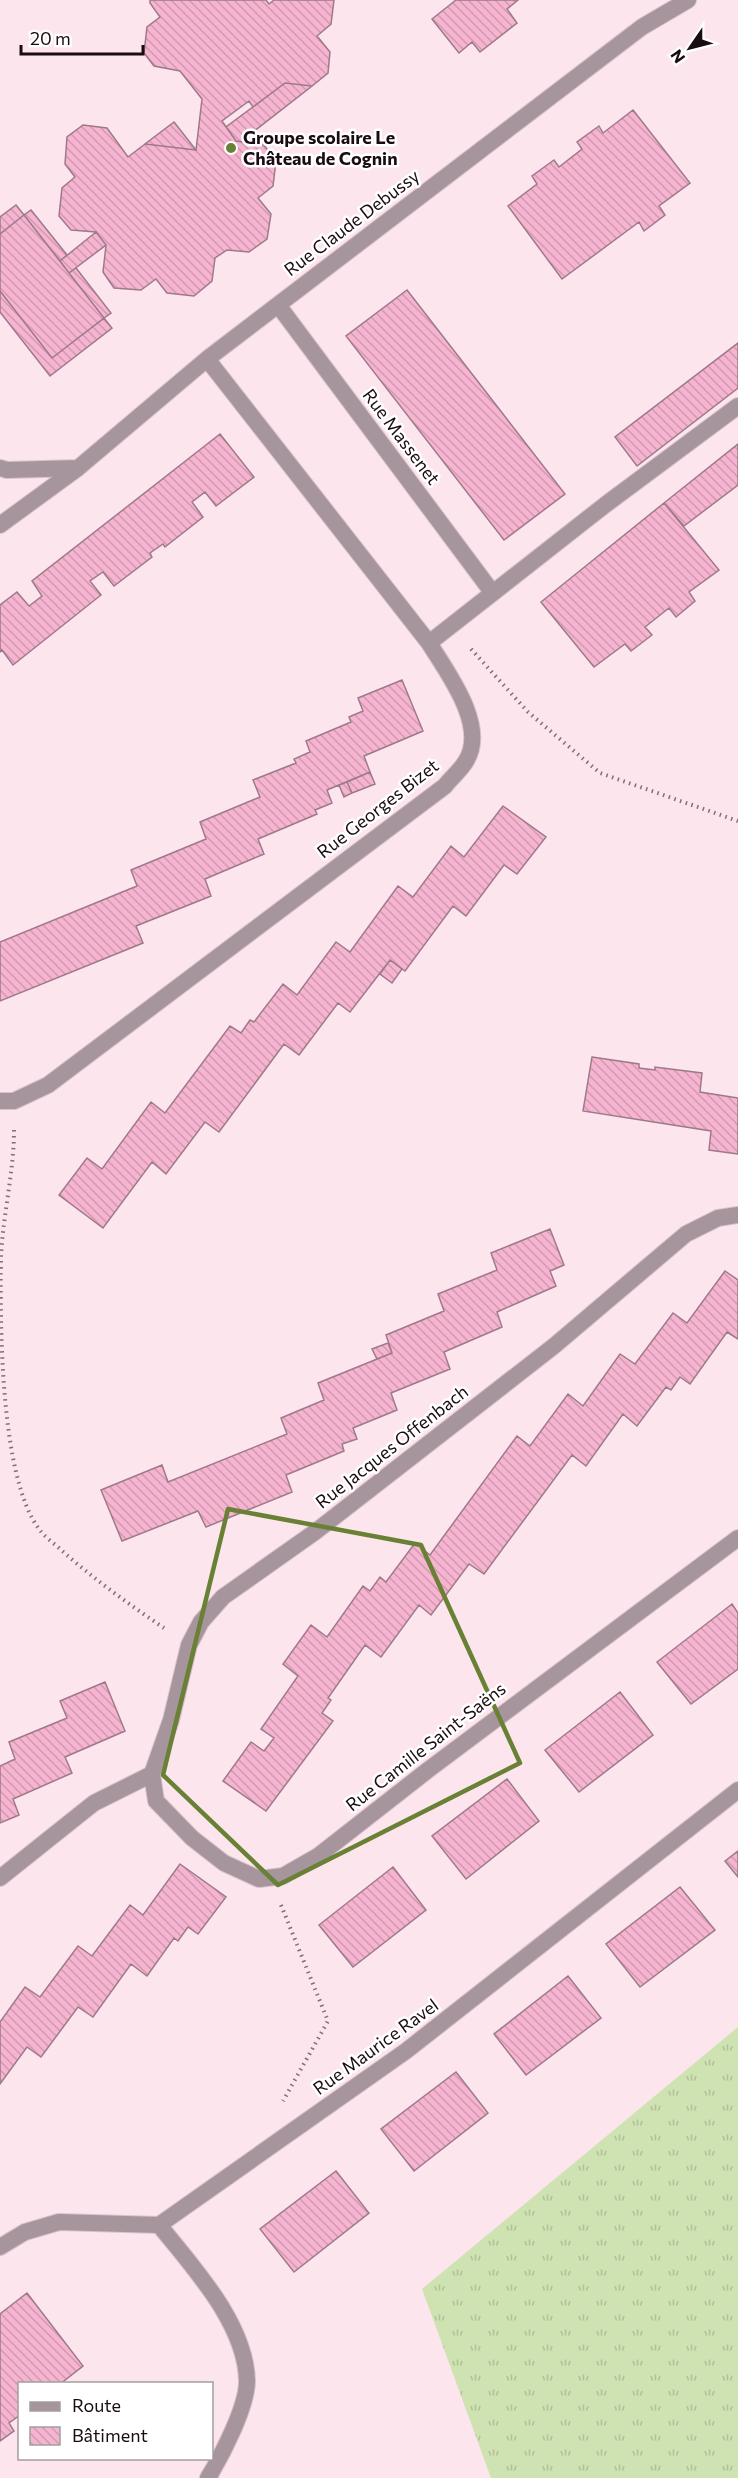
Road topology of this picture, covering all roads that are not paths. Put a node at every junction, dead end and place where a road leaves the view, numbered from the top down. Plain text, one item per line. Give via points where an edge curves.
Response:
1 (664, 0) edge
2 (688, 0) edge
3 (657, 19) junction
4 (278, 304) junction
5 (207, 359) junction
6 (738, 406) edge
7 (0, 468) edge
8 (78, 468) junction
9 (0, 525) edge
10 (492, 592) junction
11 (429, 643) junction
12 (7, 1101) edge
13 (738, 1215) edge
14 (738, 1538) edge
15 (152, 1774) junction
16 (738, 1790) edge
17 (0, 1878) edge
18 (159, 2225) junction
19 (0, 2247) edge
20 (208, 2478) edge

1 - 3 street
2 - 3 street, Rue Claude Debussy
3 - 4 street, Rue Claude Debussy
4 - 5 street, Rue Claude Debussy
4 - 10 street, Rue Massenet
5 - 8 street, Rue Claude Debussy
5 - 11 street, Rue Georges Bizet
6 - 10 street
7 - 8 street
8 - 9 street, Rue Claude Debussy
10 - 11 street
11 - 12 street, Rue Georges Bizet via 458,689 469,717 472,741 467,761 445,786 48,1085
13 - 15 street, Rue Jacques Offenbach via 718,1218 686,1234 545,1353 224,1598 201,1622 189,1645 171,1720
14 - 15 street, Rue Camille Saint-Saëns via 550,1676 318,1856 283,1876 259,1879 224,1863 192,1838 156,1801
15 - 17 street via 94,1803
16 - 18 street, Rue Maurice Ravel via 406,2051
18 - 19 street via 59,2222 25,2232
18 - 20 street via 226,2315 243,2351 247,2383 237,2421

